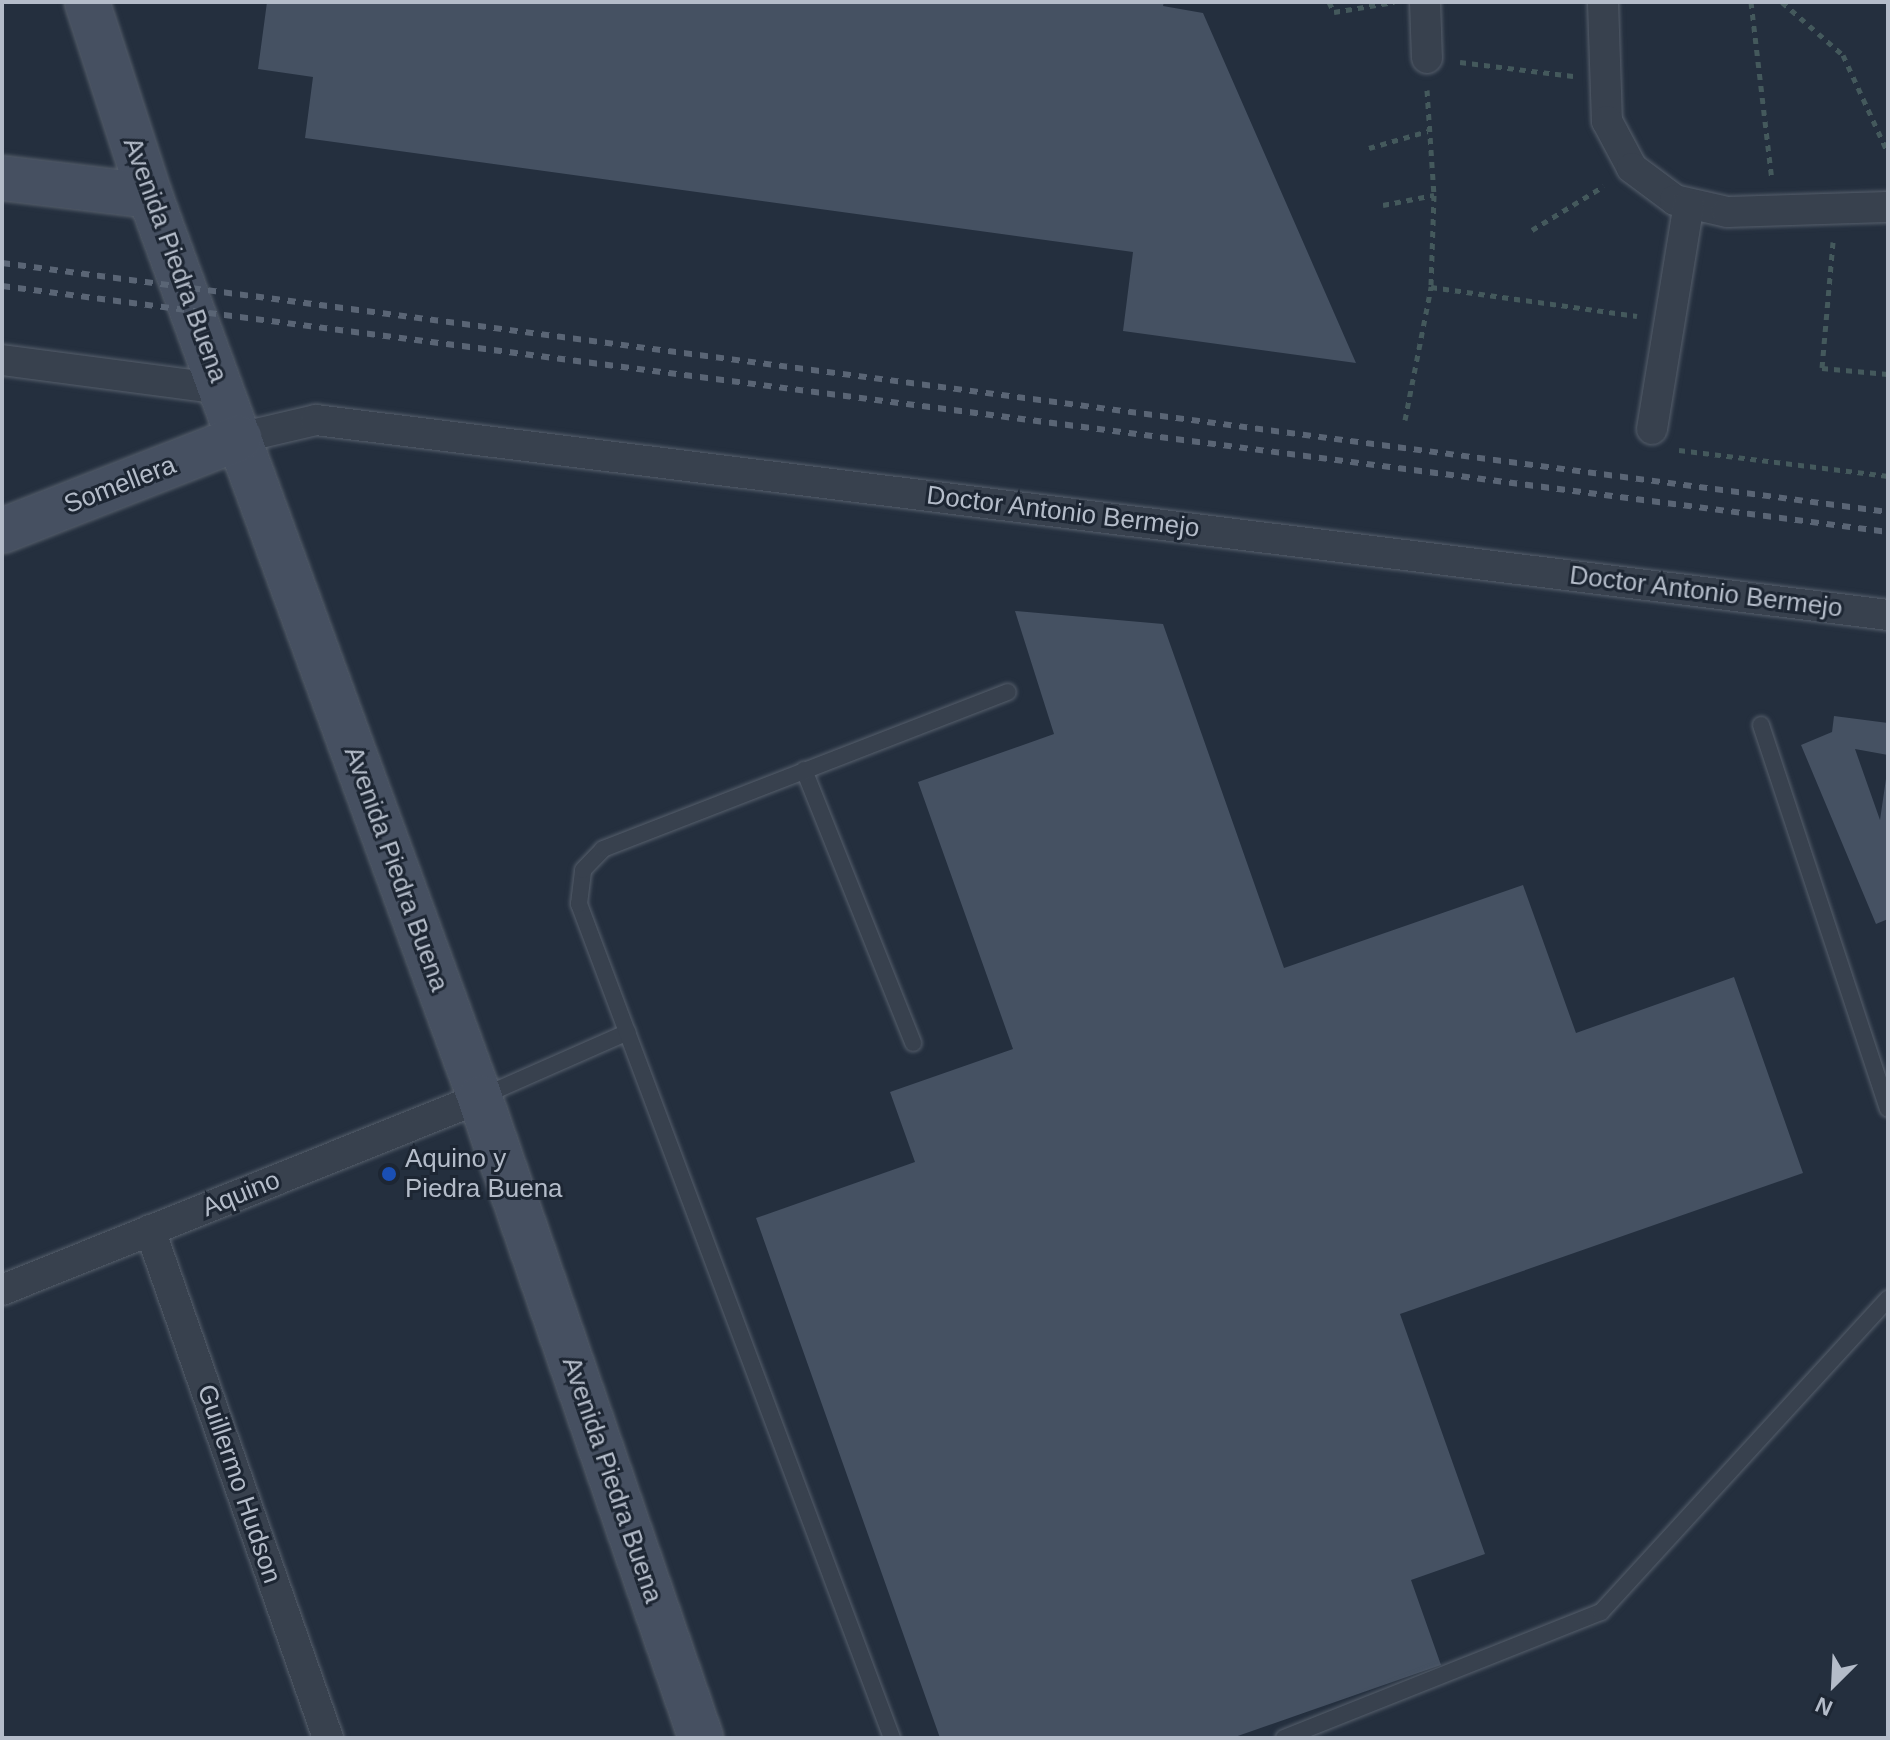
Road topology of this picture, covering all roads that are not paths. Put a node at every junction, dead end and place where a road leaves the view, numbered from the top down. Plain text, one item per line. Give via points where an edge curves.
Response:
1 (87, 2) edge
2 (1425, 2) edge
3 (1603, 2) edge
4 (1427, 58) road end
5 (2, 178) edge
6 (150, 196) junction
7 (1689, 204) junction
8 (1888, 207) edge
9 (2, 360) edge
10 (221, 389) junction
11 (1652, 429) road end
12 (239, 438) junction
13 (2, 531) edge
14 (1888, 615) edge
15 (1008, 692) dead end
16 (1761, 725) dead end
17 (804, 770) junction
18 (628, 1032) junction
19 (913, 1043) dead end
20 (480, 1098) junction
21 (1888, 1109) edge
22 (150, 1230) junction
23 (2, 1290) edge
24 (1888, 1299) edge
25 (328, 1738) edge
26 (701, 1738) edge
27 (892, 1738) edge
28 (1284, 1738) edge

1 - 6 main road, Avenida Piedra Buena
2 - 4 street
3 - 7 street via 1607,121 1632,168 1675,200
5 - 6 main road
6 - 10 main road, Avenida Piedra Buena
7 - 8 street via 1727,212
7 - 11 street
9 - 10 street
10 - 12 main road, Avenida Piedra Buena
12 - 13 main road, Somellera
12 - 14 street, Doctor Antonio Bermejo via 316,420
12 - 20 main road, Avenida Piedra Buena
15 - 17 lane
16 - 21 lane
17 - 18 lane via 603,849 583,870 579,904
17 - 19 lane
18 - 20 lane
18 - 27 lane
20 - 22 street, Aquino
20 - 26 main road, Avenida Piedra Buena
22 - 23 street, Aquino
22 - 25 street, Guillermo Hudson
24 - 28 lane via 1601,1612

